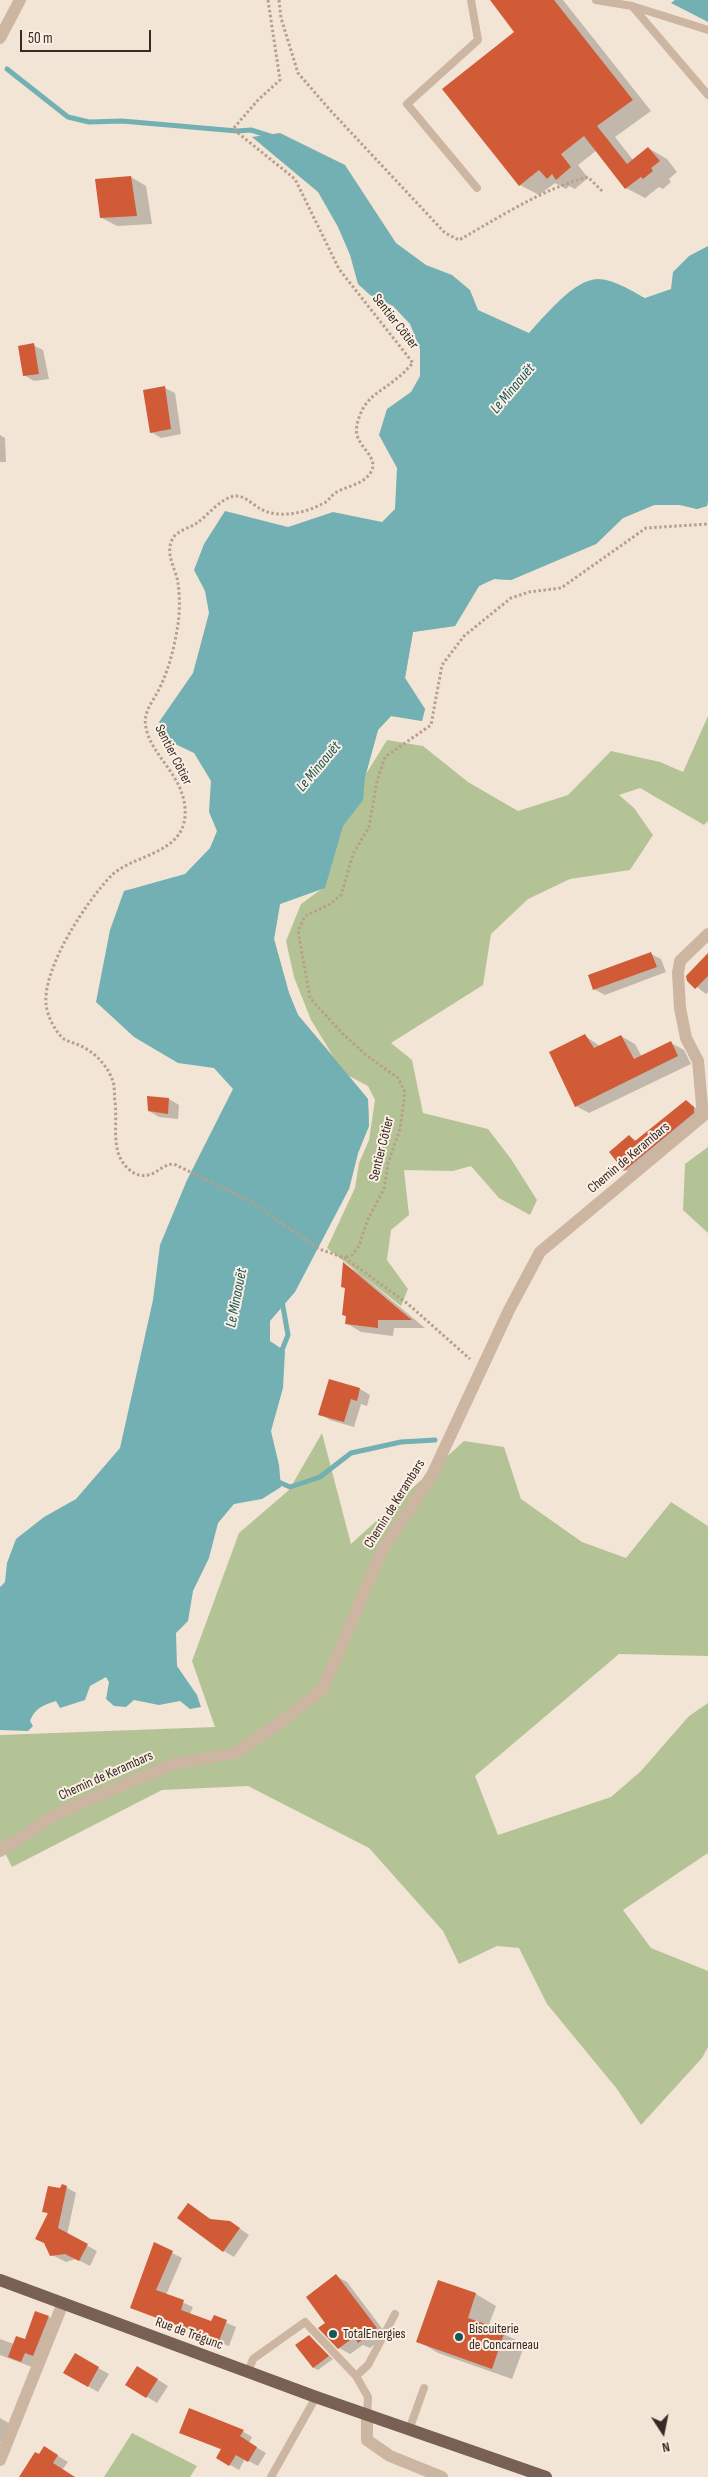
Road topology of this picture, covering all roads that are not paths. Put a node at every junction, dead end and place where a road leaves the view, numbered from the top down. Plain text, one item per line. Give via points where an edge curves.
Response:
1 (20, 0) edge
2 (471, 0) edge
3 (596, 0) edge
4 (632, 6) junction
5 (708, 30) edge
6 (0, 38) edge
7 (708, 95) edge
8 (477, 188) dead end
9 (708, 934) edge
10 (0, 1851) edge
11 (0, 2280) edge
12 (63, 2303) junction
13 (395, 2314) dead end
14 (248, 2372) junction
15 (356, 2376) junction
16 (424, 2388) dead end
17 (316, 2397) junction
18 (366, 2415) junction
19 (408, 2430) junction
20 (0, 2460) edge
21 (271, 2477) edge
22 (442, 2477) edge
23 (546, 2477) edge

1 - 6 street
2 - 8 lane via 478,40 407,104
3 - 4 lane
4 - 5 lane
4 - 7 lane
9 - 10 street, Chemin de Kerambars via 680,960 678,973 686,1038 698,1061 703,1116 540,1252 509,1310 432,1475 383,1549 322,1690 235,1753 174,1764 132,1781 55,1816
11 - 12 main road, Rue de Trégunc
12 - 14 main road, Rue de Trégunc
12 - 20 street
13 - 15 lane via 368,2365
14 - 15 lane via 253,2359 305,2322
14 - 17 main road, Rue de Trégunc
15 - 18 lane via 368,2397
16 - 19 lane
17 - 18 main road, Rue de Trégunc
17 - 21 lane
18 - 19 main road, Rue de Trégunc
18 - 22 street via 367,2440 390,2456
19 - 23 main road, Rue de Trégunc

